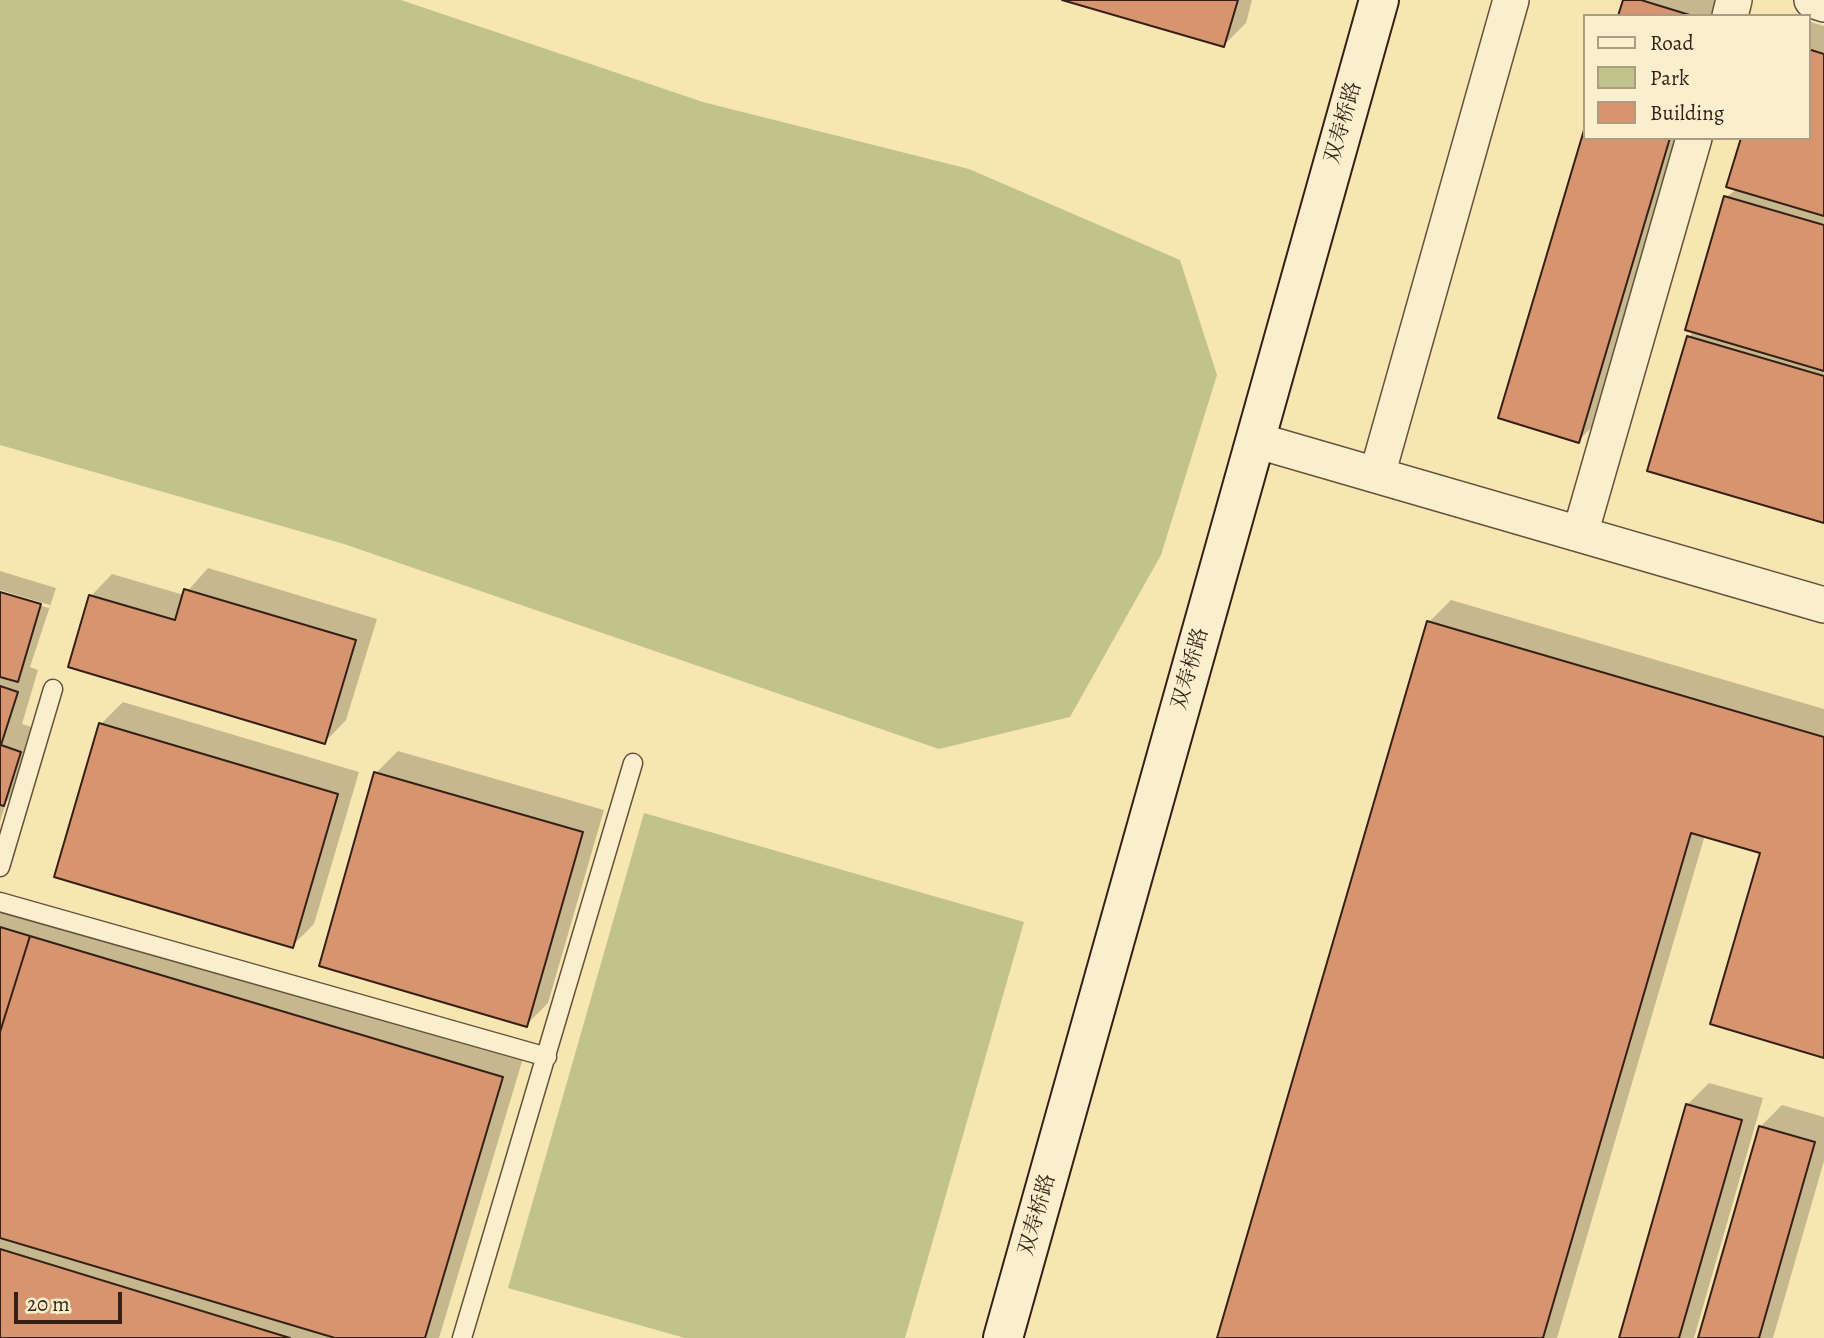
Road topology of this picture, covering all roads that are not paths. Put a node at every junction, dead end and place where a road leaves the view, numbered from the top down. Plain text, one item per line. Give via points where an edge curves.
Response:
1 (1379, 0) edge
2 (1511, 0) edge
3 (1812, 0) edge
4 (1824, 4) edge
5 (1693, 140) edge
6 (1255, 440) junction
7 (1377, 475) junction
8 (1580, 534) junction
9 (1824, 605) edge
10 (53, 689) dead end
11 (633, 763) dead end
12 (0, 867) edge
13 (0, 902) edge
14 (547, 1057) junction
15 (462, 1338) edge
16 (1003, 1338) edge

1 - 6 street, 双寿桥路
2 - 7 street
3 - 4 street
5 - 8 street
6 - 7 street
6 - 16 street, 双寿桥路
7 - 8 street
8 - 9 street
10 - 12 lane
11 - 14 lane
13 - 14 lane
14 - 15 lane

